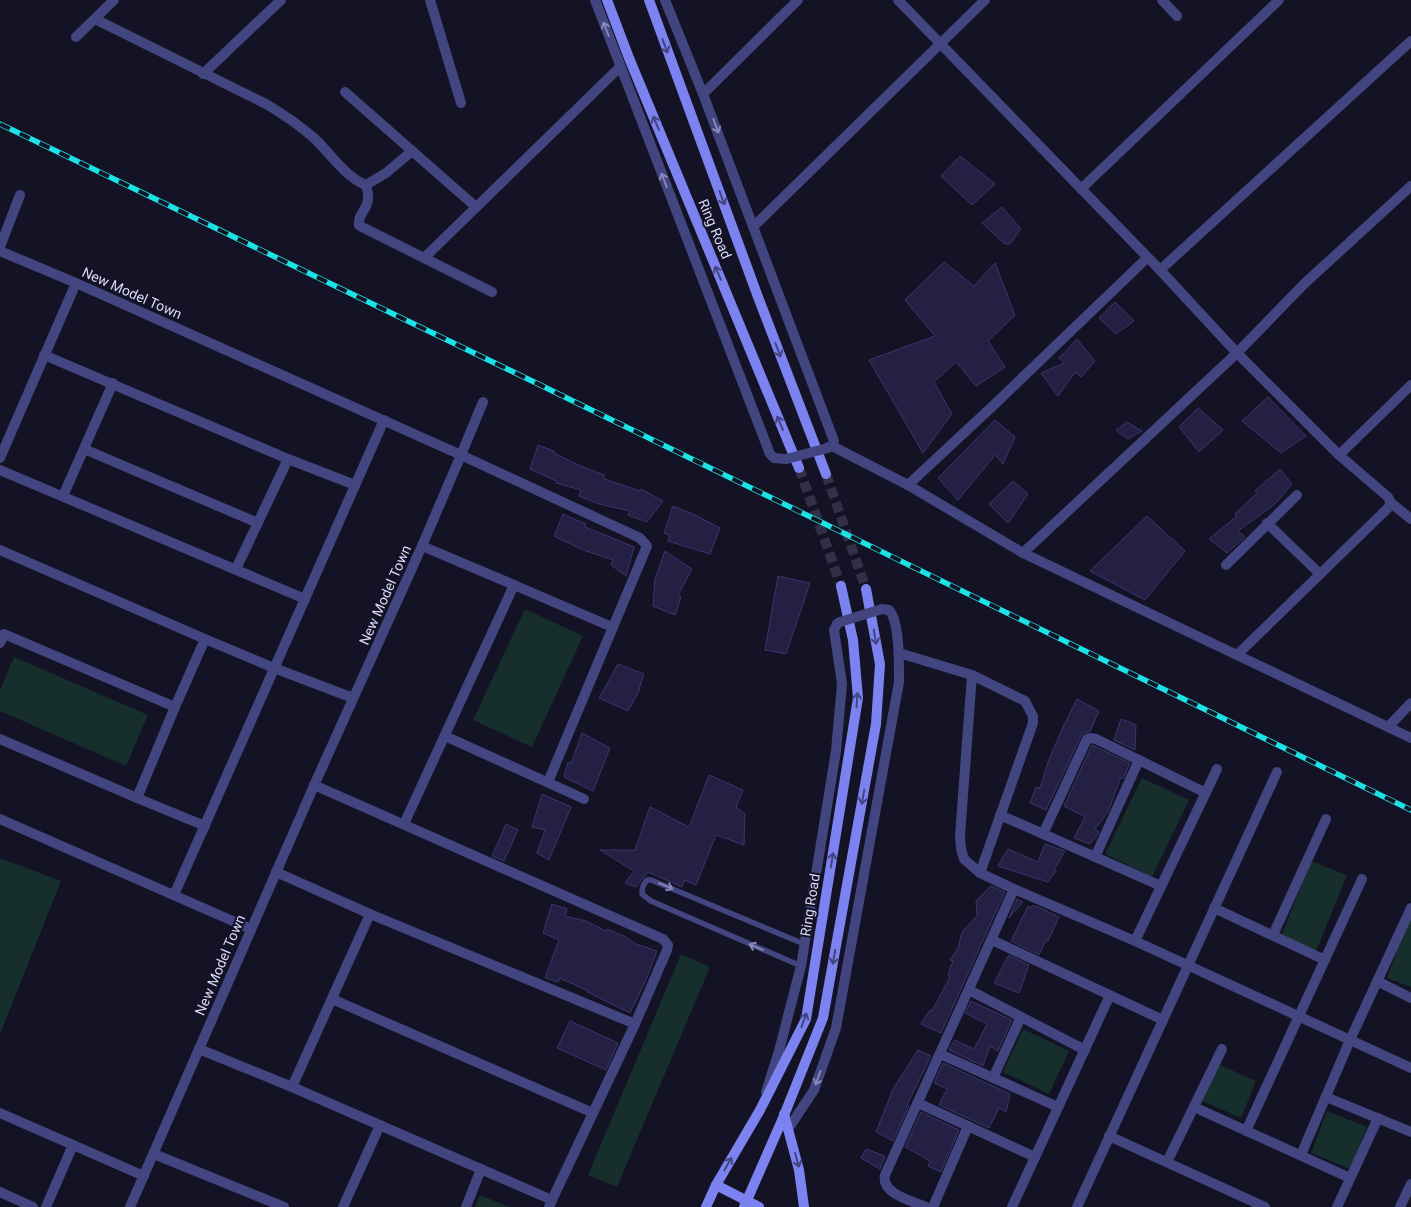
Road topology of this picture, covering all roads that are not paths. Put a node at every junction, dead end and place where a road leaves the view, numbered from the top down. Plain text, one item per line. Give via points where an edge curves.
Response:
1 (114, 0) edge
2 (280, 0) edge
3 (430, 0) edge
4 (595, 0) edge
5 (607, 0) edge
6 (648, 0) edge
7 (665, 0) edge
8 (798, 0) edge
9 (898, 0) edge
10 (986, 0) edge
11 (1162, 0) edge
12 (1279, 0) edge
13 (1177, 16) dead end
14 (95, 19) junction
15 (76, 37) dead end
16 (1411, 41) edge
17 (941, 44) junction
18 (620, 68) junction
19 (204, 74) junction
20 (345, 92) dead end
21 (703, 94) junction
22 (461, 102) dead end
23 (412, 151) junction
24 (366, 185) junction
25 (1411, 186) edge
26 (1081, 188) junction
27 (20, 195) dead end
28 (476, 207) junction
29 (754, 226) junction
30 (0, 247) edge
31 (0, 251) edge
32 (424, 258) junction
33 (1147, 258) junction
34 (1160, 270) junction
35 (76, 283) junction
36 (492, 292) dead end
37 (1237, 353) junction
38 (44, 355) junction
39 (113, 383) junction
40 (1411, 385) edge
41 (483, 402) dead end
42 (384, 420) junction
43 (830, 447) junction
44 (84, 449) junction
45 (461, 455) junction
46 (1339, 455) junction
47 (0, 458) edge
48 (288, 459) junction
49 (799, 468) tunnel mouth
50 (0, 470) edge
51 (826, 474) tunnel mouth
52 (355, 485) junction
53 (908, 485) junction
54 (1298, 494) dead end
55 (63, 496) junction
56 (1391, 503) junction
57 (1411, 519) edge
58 (1267, 523) junction
59 (258, 524) junction
60 (422, 546) junction
61 (0, 550) edge
62 (1023, 553) junction
63 (1226, 565) dead end
64 (236, 569) junction
65 (1320, 574) junction
66 (514, 585) junction
67 (841, 586) tunnel mouth
68 (866, 589) tunnel mouth
69 (305, 598) junction
70 (612, 627) junction
71 (1, 637) edge
72 (205, 639) junction
73 (899, 653) junction
74 (1237, 655) junction
75 (274, 668) junction
76 (972, 676) junction
77 (353, 698) junction
78 (1411, 703) edge
79 (176, 706) junction
80 (1388, 727) junction
81 (445, 736) junction
82 (1411, 738) edge
83 (0, 739) edge
84 (1139, 760) junction
85 (1217, 769) dead end
86 (1277, 772) dead end
87 (548, 782) junction
88 (314, 785) junction
89 (1206, 793) junction
90 (137, 798) junction
91 (584, 799) dead end
92 (1000, 815) junction
93 (0, 819) edge
94 (1326, 819) dead end
95 (404, 824) junction
96 (205, 826) junction
97 (1044, 834) junction
98 (1095, 857) junction
99 (276, 872) junction
100 (980, 873) junction
101 (1362, 879) dead end
102 (1161, 886) junction
103 (1014, 890) junction
104 (174, 895) junction
105 (1214, 908) junction
106 (1411, 908) edge
107 (370, 914) junction
108 (250, 929) junction
109 (1273, 935) junction
110 (992, 940) junction
111 (1135, 941) junction
112 (804, 944) junction
113 (1325, 960) junction
114 (801, 966) junction
115 (1188, 966) junction
116 (1378, 981) junction
117 (969, 990) junction
118 (1110, 995) junction
119 (1411, 998) edge
120 (332, 999) junction
121 (1021, 1017) junction
122 (1299, 1017) junction
123 (1163, 1020) junction
124 (635, 1024) junction
125 (1350, 1040) junction
126 (199, 1049) junction
127 (1222, 1049) dead end
128 (1085, 1050) junction
129 (940, 1054) junction
130 (1411, 1068) edge
131 (993, 1078) junction
132 (292, 1087) junction
133 (1326, 1097) junction
134 (918, 1103) junction
135 (1058, 1107) junction
136 (1194, 1107) junction
137 (760, 1110) junction
138 (0, 1113) edge
139 (593, 1113) junction
140 (784, 1114) junction
141 (1378, 1118) junction
142 (380, 1125) junction
143 (968, 1126) junction
144 (788, 1129) junction
145 (1246, 1131) junction
146 (1411, 1132) edge
147 (1110, 1136) junction
148 (73, 1145) junction
149 (154, 1154) junction
150 (1301, 1155) junction
151 (1035, 1158) junction
152 (1167, 1162) junction
153 (481, 1169) junction
154 (144, 1176) junction
155 (1350, 1178) junction
156 (1411, 1184) edge
157 (716, 1186) junction
158 (0, 1192) edge
159 (551, 1203) edge
160 (745, 1204) edge
161 (33, 1207) edge
162 (46, 1207) edge
163 (130, 1207) edge
164 (284, 1207) edge
165 (343, 1207) edge
166 (466, 1207) edge
167 (706, 1207) edge
168 (759, 1207) edge
169 (804, 1207) edge
170 (926, 1207) edge
171 (933, 1207) edge
172 (1012, 1207) edge
173 (1077, 1207) edge
174 (1265, 1207) edge
175 (1337, 1207) edge
176 (1400, 1207) edge

1 - 14 street
2 - 19 street
3 - 22 street
18 -> 4 street
49 -> 5 street, Ring Road
6 -> 51 street, Ring Road
7 - 21 street
8 - 21 street
9 - 17 street
10 - 17 street
11 - 13 street
12 - 26 street
14 - 15 street
14 - 19 street
16 - 34 street
17 - 26 street
17 - 29 street
18 - 28 street
43 -> 18 street, bridge via 778,460 770,454
19 - 24 street via 291,118 356,181
20 - 23 street
21 -> 29 street
23 - 24 street
23 - 28 street
24 - 32 street via 368,201 359,225
25 - 37 street via 1304,284
26 - 33 street
27 - 30 street
28 - 32 street
29 - 43 street via 834,441
31 - 35 street, New Model Town
32 - 36 street
33 - 34 street
33 - 53 street
34 - 37 street
35 - 38 street
35 - 42 street, New Model Town
37 - 46 street
37 - 62 street
38 - 39 street
38 - 47 street
39 - 44 street
39 - 48 street
40 - 46 street
41 - 45 street
42 - 45 street, New Model Town
42 - 52 street
43 - 53 street
44 - 55 street
44 - 59 street
45 - 60 street, New Model Town
45 - 70 street via 644,541 647,550
46 - 56 street
48 - 52 street
48 - 59 street
50 - 55 street
52 - 69 street
53 - 62 street
54 - 58 street
55 - 64 street
56 - 57 street
56 - 65 street
58 - 63 street
58 - 65 street
59 - 64 street
60 - 66 street
60 - 77 street, New Model Town
61 - 72 street
62 - 74 street
64 - 69 street
65 - 74 street
66 - 70 street
66 - 81 street
137 -> 67 street, Ring Road via 806,1019 858,698 852,640
68 -> 140 street via 880,664 876,724 823,1018
69 - 75 street
70 - 87 street
71 - 79 street
72 - 75 street
72 - 79 street
73 - 76 street
73 - 112 street, bridge via 894,619 889,610 882,609 840,622 834,630 842,684 836,751
73 -> 144 street via 900,682 836,1028 814,1090
74 - 80 street
75 - 77 street
75 - 96 street
76 - 92 street via 1025,702 1033,716
76 - 100 street via 960,836 964,859
77 - 88 street, New Model Town
78 - 80 street
79 - 90 street
80 - 82 street
81 - 87 street
81 - 95 street
83 - 90 street
84 - 89 street
84 - 97 street via 1096,738 1087,739
84 - 98 street
85 - 89 street
86 - 105 street
87 - 91 street
88 - 95 street
88 - 99 street, New Model Town
89 - 102 street
90 - 96 street
92 - 97 street
92 - 100 street
93 - 104 street
94 - 109 street
95 - 124 street via 663,938 668,945 667,950
96 - 104 street
97 - 98 street
98 - 102 street
99 - 107 street
99 - 108 street, New Model Town
100 - 103 street
101 - 113 street
102 - 111 street
103 - 110 street
103 - 111 street
104 - 108 street
105 - 109 street
105 - 115 street
106 - 116 street
107 - 120 street
107 - 124 street
108 - 126 street, New Model Town
109 - 113 street
110 - 117 street
110 - 118 street
111 - 115 street
112 - 114 street
114 -> 112 lane via 651,901 642,894 644,882 651,880
113 - 122 street
114 - 137 street
115 - 122 street
115 - 123 street
116 - 119 street
116 - 125 street
117 - 121 street
117 - 129 street
118 - 123 street
118 - 128 street
120 - 132 street
120 - 139 street
121 - 128 street
121 - 131 street
122 - 125 street
122 - 145 street
123 - 147 street
124 - 139 street
125 - 130 street
125 - 133 street
126 - 132 street
126 - 149 street, New Model Town
127 - 136 street
128 - 135 street
129 - 131 street
129 - 134 street
131 - 135 street
132 - 142 street
133 - 141 street
133 - 150 street
134 - 143 street
134 - 170 street via 884,1181 890,1191
135 - 151 street
136 - 145 street
136 - 152 street
157 -> 137 street, Ring Road
138 - 148 street
139 - 159 street
140 - 144 street
140 - 160 street
141 - 146 street
141 - 155 street
142 - 153 street
142 - 165 street
143 - 151 street
143 - 171 street
144 -> 169 street via 799,1170
145 - 150 street
147 - 152 street
147 - 173 street
148 - 154 street
148 - 162 street
149 - 154 street, New Model Town
149 - 164 street
150 - 155 street
151 - 172 street
152 - 174 street
153 - 159 street
153 - 166 street
154 - 163 street, New Model Town
155 - 175 street
156 - 176 street
157 - 160 street
157 - 167 street, Ring Road
158 - 161 street
160 - 168 street

